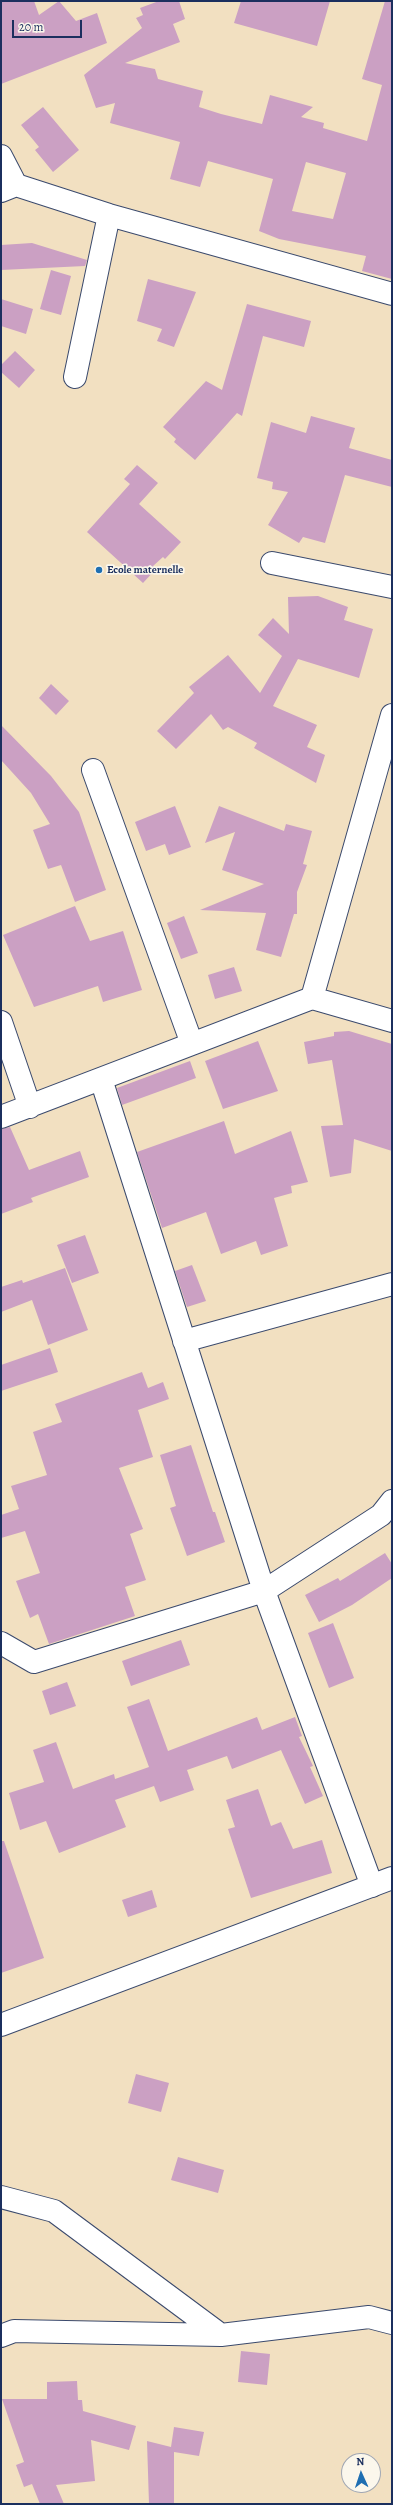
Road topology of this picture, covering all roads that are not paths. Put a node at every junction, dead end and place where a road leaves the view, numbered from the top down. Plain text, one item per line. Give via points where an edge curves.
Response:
1 (1, 156) edge
2 (8, 188) edge
3 (108, 215) junction
4 (392, 294) edge
5 (75, 377) dead end
6 (272, 563) dead end
7 (392, 587) edge
8 (392, 715) edge
9 (93, 770) dead end
10 (312, 998) junction
11 (392, 1021) edge
12 (1, 1022) edge
13 (192, 1044) junction
14 (101, 1079) junction
15 (30, 1107) junction
16 (1, 1117) edge
17 (392, 1284) edge
18 (184, 1341) junction
19 (392, 1501) edge
20 (264, 1591) junction
21 (1, 1644) edge
22 (392, 1878) edge
23 (372, 1886) junction
24 (1, 2025) edge
25 (1, 2197) edge
26 (392, 2323) edge
27 (221, 2335) junction
28 (1, 2336) edge

1 - 2 street
2 - 3 street
3 - 4 street
3 - 5 street
6 - 7 street
8 - 10 street
9 - 13 street
10 - 11 street
10 - 13 street
12 - 15 street
13 - 14 street
14 - 15 street
14 - 18 street
15 - 16 street
17 - 18 street
18 - 20 street
19 - 20 street via 381,1515
20 - 21 street via 34,1662
20 - 23 street
22 - 23 street
23 - 24 street
25 - 27 street via 54,2211
26 - 27 street via 369,2317
27 - 28 street via 14,2331

